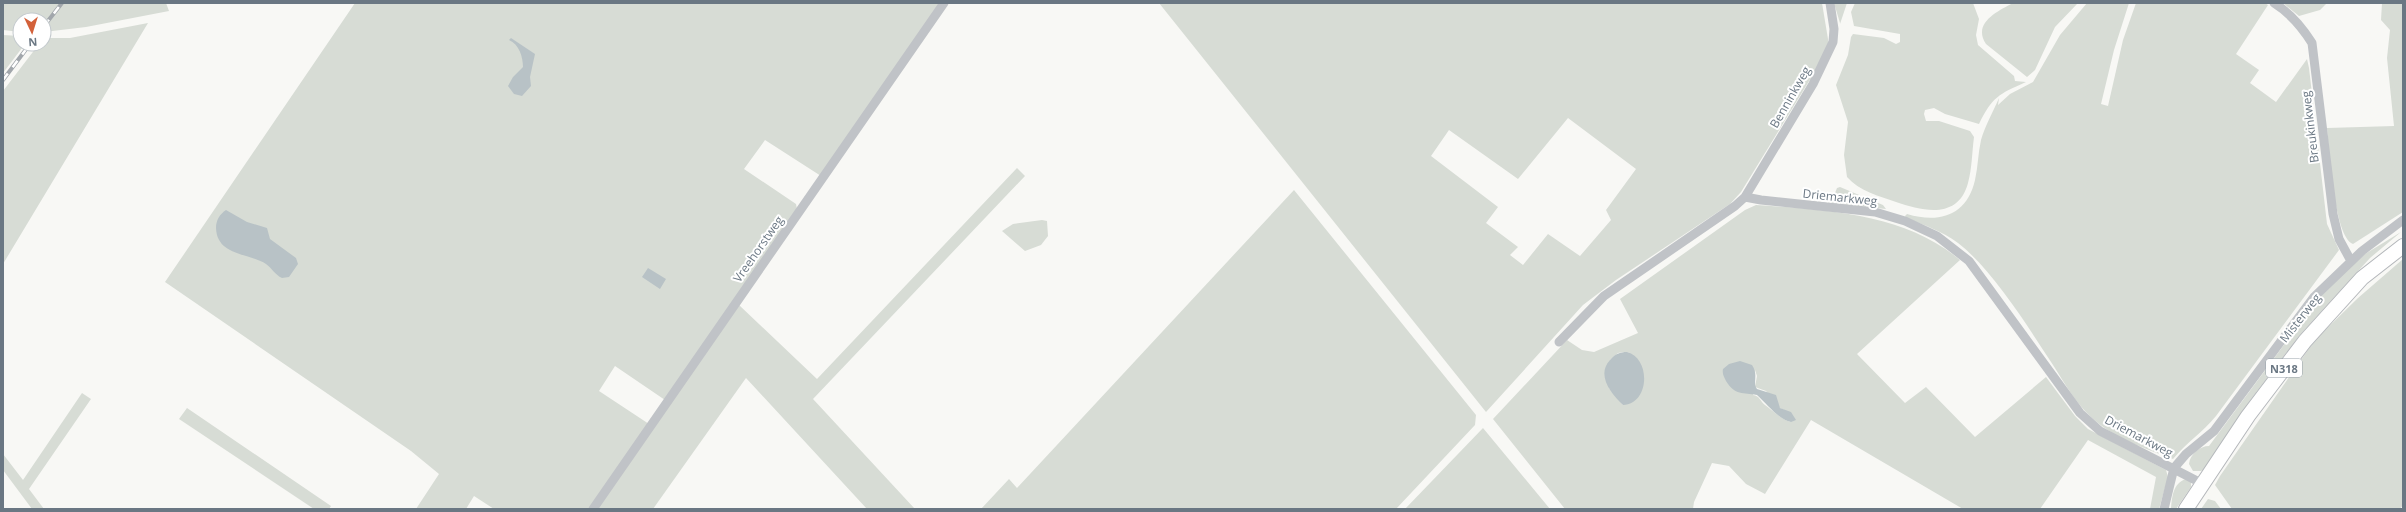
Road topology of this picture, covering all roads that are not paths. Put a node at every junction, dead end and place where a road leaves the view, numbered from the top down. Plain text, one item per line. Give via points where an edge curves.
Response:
1 (944, 3) edge
2 (1830, 3) edge
3 (2274, 3) edge
4 (1745, 196) junction
5 (2403, 220) edge
6 (2403, 246) edge
7 (2351, 261) junction
8 (1559, 342) dead end
9 (2174, 468) junction
10 (2203, 484) junction
11 (593, 509) edge
12 (2164, 509) edge
13 (2186, 509) edge

1 - 11 street, Vreehorstweg
2 - 4 street, Benninkweg via 1833,42 1813,84
3 - 7 street, Breukinkweg via 2301,26 2312,43 2333,214 2339,239
4 - 8 street via 1735,206 1604,296
4 - 9 street, Driemarkweg via 1772,202 1875,212 1905,221 1937,236 1968,260 2080,413 2100,431
5 - 7 street, Misterweg
6 - 10 main road, Misterweg / N318 via 2362,278 2305,341 2248,416
7 - 9 street, Misterweg via 2314,297 2214,431 2186,454
9 - 10 street, Driemarkweg
9 - 12 street, Misterweg
10 - 13 main road, Misterweg / N318

